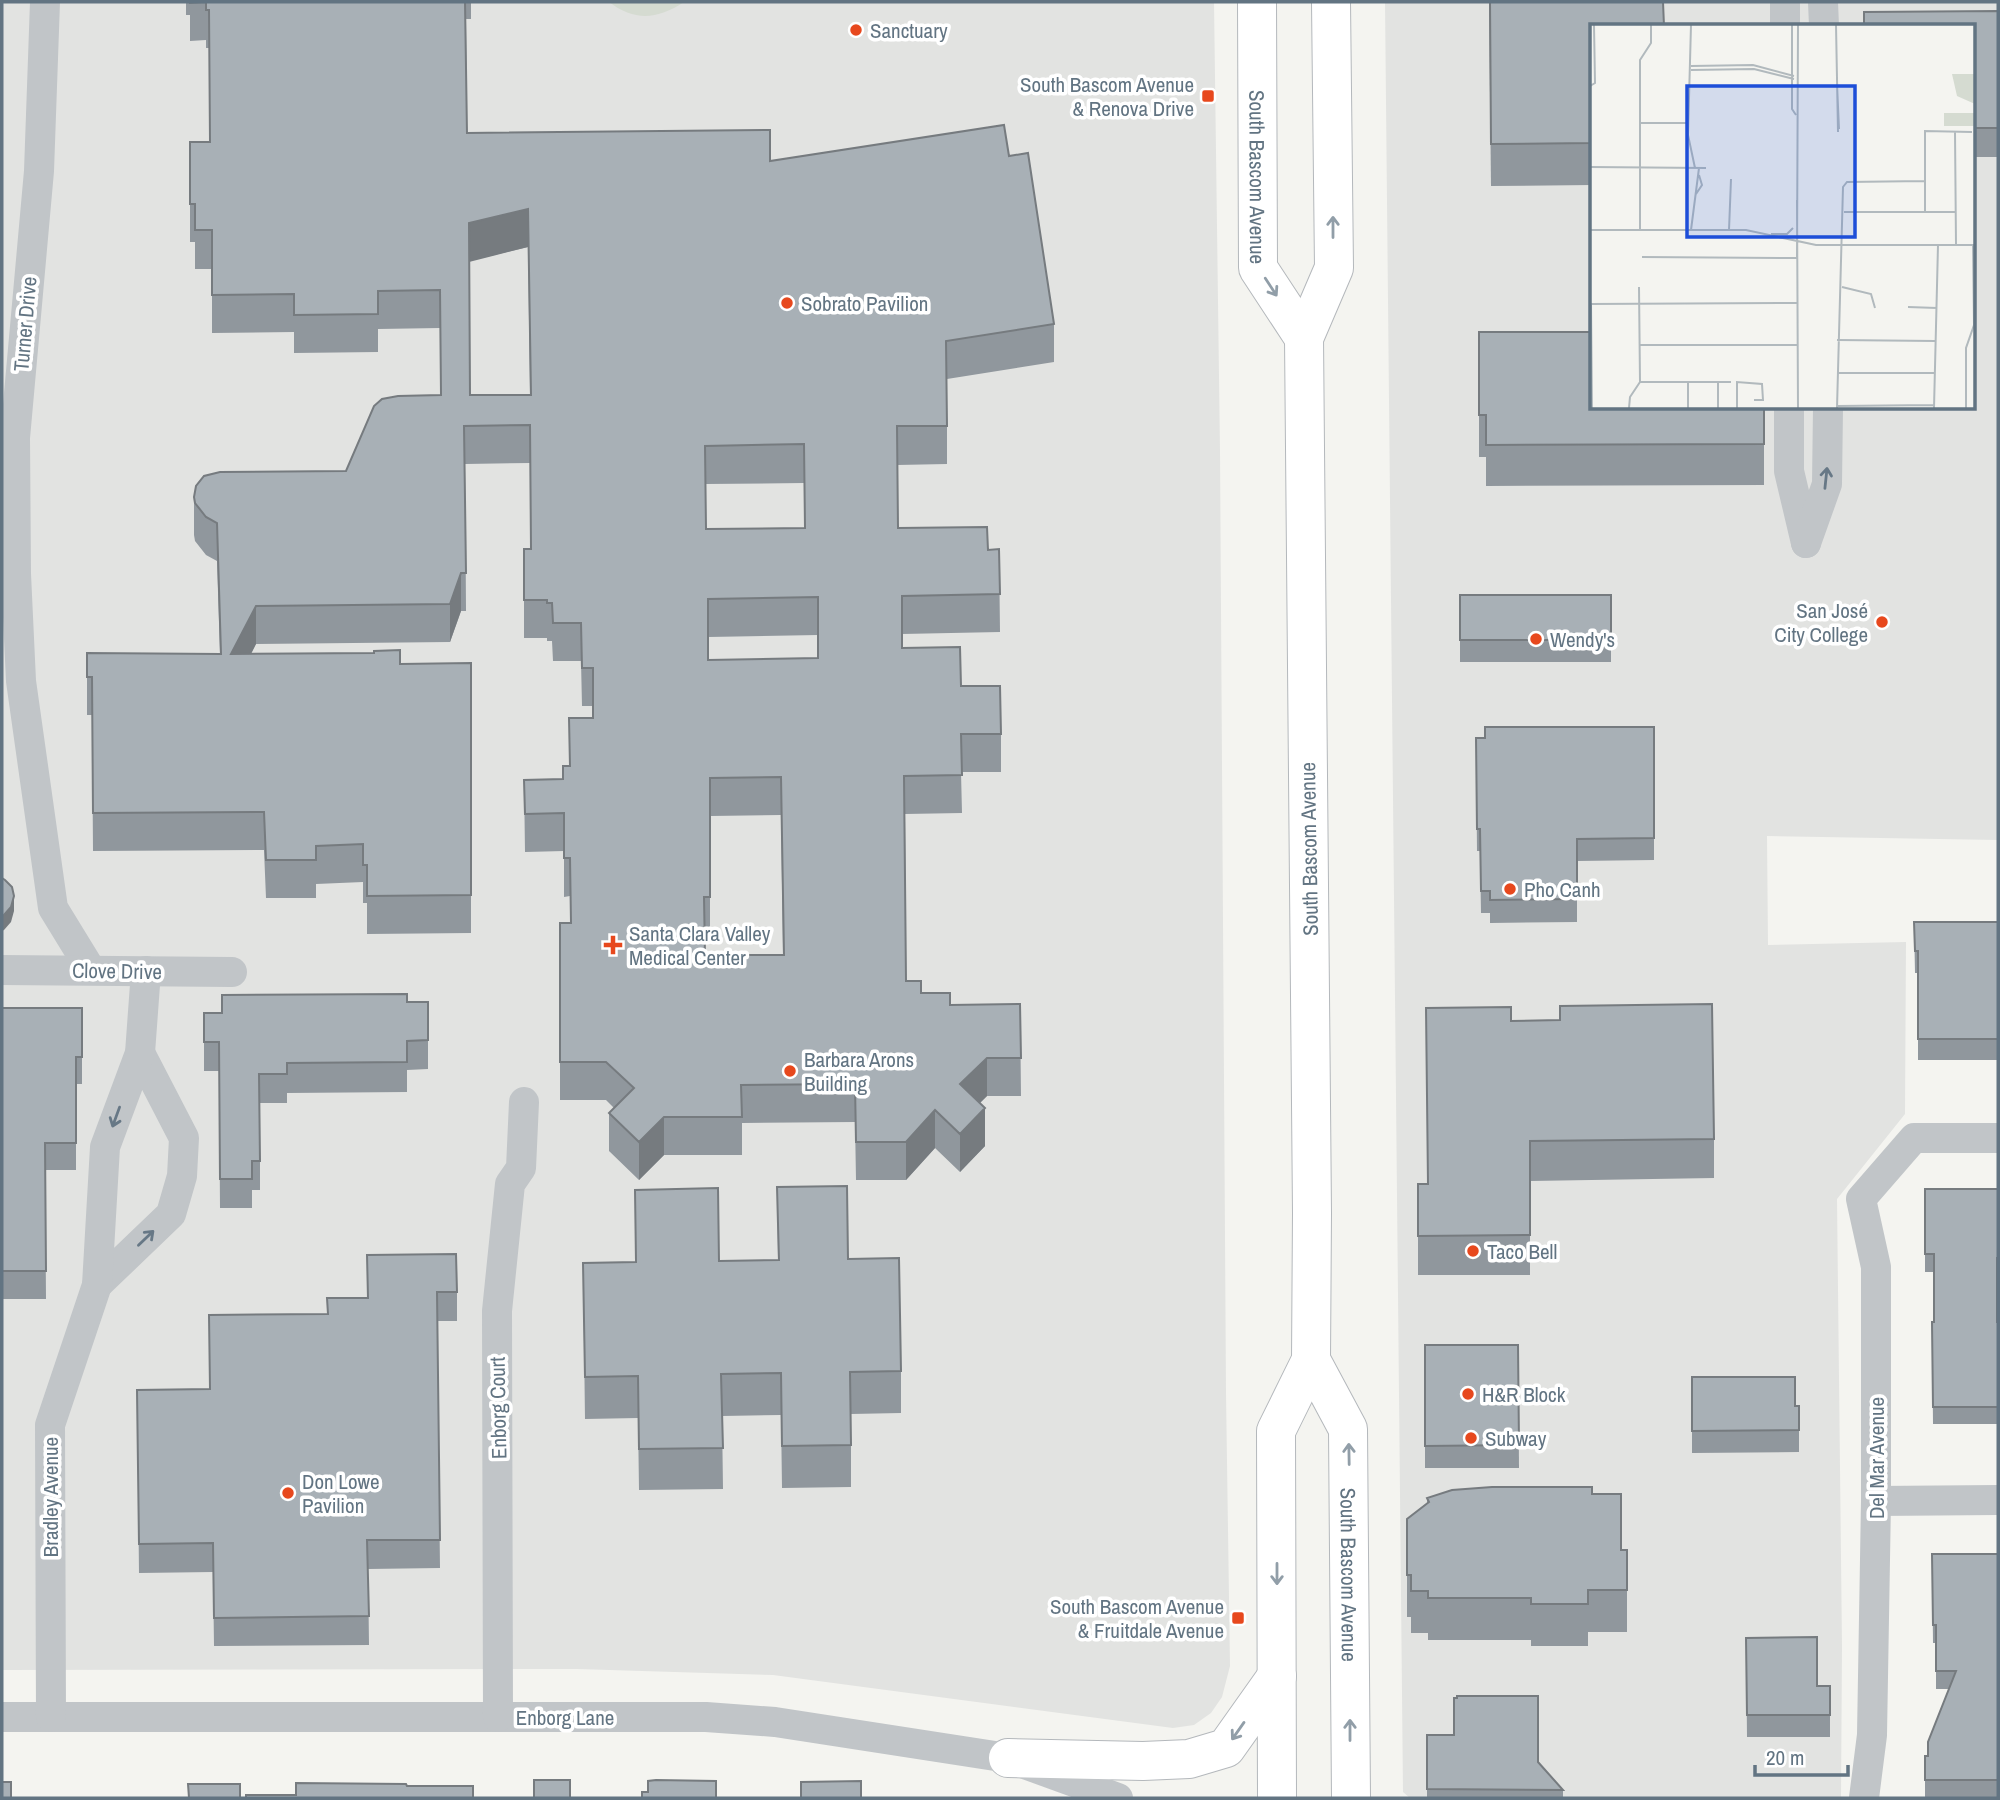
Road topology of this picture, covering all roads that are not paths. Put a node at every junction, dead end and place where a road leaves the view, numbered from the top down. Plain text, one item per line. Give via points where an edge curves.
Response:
1 (45, 2) edge
2 (1257, 2) edge
3 (1331, 2) edge
4 (1785, 2) edge
5 (1823, 2) edge
6 (1785, 24) edge
7 (1824, 24) edge
8 (1304, 338) junction
9 (1789, 410) edge
10 (1828, 410) edge
11 (8, 438) edge
12 (2, 970) edge
13 (91, 970) junction
14 (146, 971) junction
15 (232, 972) dead end
16 (140, 1053) junction
17 (524, 1102) dead end
18 (1998, 1138) edge
19 (97, 1285) junction
20 (1311, 1360) junction
21 (1998, 1500) edge
22 (1876, 1501) junction
23 (1277, 1676) junction
24 (2, 1717) edge
25 (51, 1717) junction
26 (498, 1717) junction
27 (1008, 1758) junction
28 (1118, 1798) edge
29 (1278, 1798) edge
30 (1351, 1798) edge
31 (1864, 1798) edge

1 - 11 street, Turner Drive via 39,171
2 -> 8 main road, South Bascom Avenue via 1258,268
8 -> 3 main road, South Bascom Avenue via 1334,268
4 - 6 street
5 - 7 street
8 - 20 main road, South Bascom Avenue
9 -> 10 street via 1789,471 1806,543 1827,484
11 - 13 street, Turner Drive via 21,681 53,908
12 - 13 street, Clove Drive
13 - 14 street, Clove Drive
14 - 15 street, Clove Drive
14 - 16 street, Bradley Avenue
16 -> 19 street, Bradley Avenue via 105,1147
19 -> 16 street, Bradley Avenue via 171,1214 182,1176 184,1138
17 - 26 street, Enborg Court via 521,1168 510,1184 497,1311
18 - 22 street, Del Mar Avenue via 1914,1138 1861,1199 1876,1266
19 - 25 street, Bradley Avenue via 50,1425
20 -> 23 main road, South Bascom Avenue via 1276,1431
30 -> 20 main road, South Bascom Avenue via 1348,1429
21 - 22 street
22 - 31 street, Del Mar Avenue via 1872,1735
23 -> 27 main road via 1226,1748 1189,1759
23 - 29 main road, South Bascom Avenue
24 - 25 street, Enborg Lane
25 - 26 street, Enborg Lane
26 - 27 street, Enborg Lane via 706,1717 775,1722
27 - 28 street, Enborg Lane

